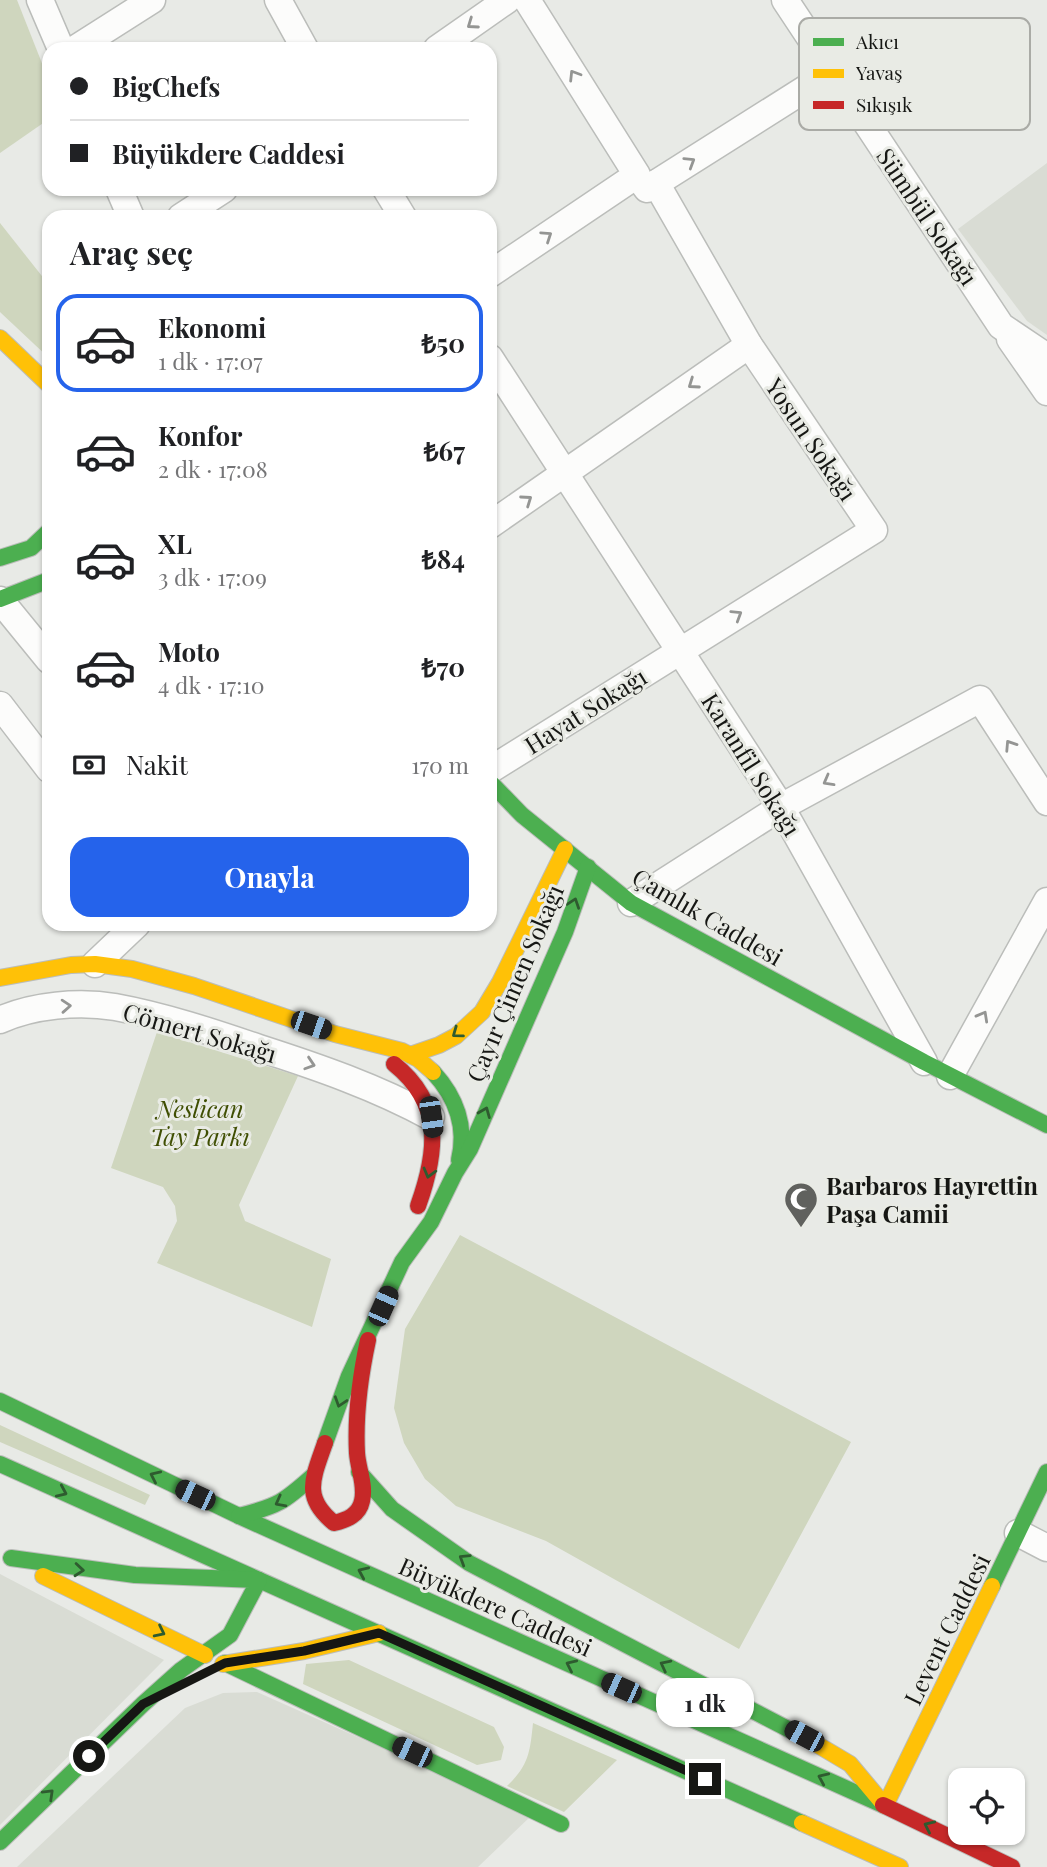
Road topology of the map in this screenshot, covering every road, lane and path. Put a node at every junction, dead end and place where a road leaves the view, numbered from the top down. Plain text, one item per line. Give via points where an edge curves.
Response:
1 (40, 0) edge
2 (152, 0) edge
3 (278, 0) edge
4 (507, 0) edge
5 (527, 0) edge
6 (785, 0) edge
7 (799, 21) edge
8 (58, 42) edge
9 (86, 42) edge
10 (301, 42) edge
11 (447, 42) edge
12 (799, 91) edge
13 (871, 130) edge
14 (646, 179) junction
15 (213, 196) edge
16 (192, 210) edge
17 (497, 270) edge
18 (1001, 326) junction
19 (0, 338) edge
20 (749, 345) junction
21 (1047, 357) edge
22 (497, 369) edge
23 (42, 378) edge
24 (1047, 392) edge
25 (564, 474) junction
26 (497, 521) edge
27 (42, 538) edge
28 (0, 558) edge
29 (42, 583) edge
30 (0, 600) edge
31 (42, 651) edge
32 (679, 651) junction
33 (0, 705) edge
34 (42, 760) edge
35 (497, 766) edge
36 (497, 789) edge
37 (1047, 802) edge
38 (781, 807) junction
39 (565, 849) junction
40 (587, 867) junction
41 (1047, 901) edge
42 (624, 906) junction
43 (588, 921) dead end
44 (129, 931) edge
45 (565, 932) junction
46 (95, 964) junction
47 (0, 978) edge
48 (0, 1020) edge
49 (357, 1041) junction
50 (410, 1055) junction
51 (924, 1062) junction
52 (950, 1076) junction
53 (431, 1117) junction
54 (1047, 1125) edge
55 (455, 1173) junction
56 (402, 1262) junction
57 (368, 1340) junction
58 (0, 1401) edge
59 (0, 1464) edge
60 (359, 1472) junction
61 (1047, 1472) edge
62 (314, 1475) junction
63 (239, 1516) junction
64 (1018, 1533) junction
65 (250, 1541) dead end
66 (1047, 1548) edge
67 (6, 1556) edge
68 (255, 1560) dead end
69 (259, 1580) junction
70 (379, 1633) junction
71 (205, 1655) junction
72 (225, 1663) junction
73 (143, 1704) junction
74 (885, 1806) junction
75 (561, 1824) dead end
76 (0, 1842) edge
77 (900, 1867) edge
78 (1012, 1867) edge

1 - 8 street
2 - 9 street
3 - 10 street
4 -> 11 street
14 -> 5 street
6 - 7 street, Sümbül Sokağı
14 -> 12 street
13 - 18 street, Sümbül Sokağı
17 -> 14 street
14 - 20 street
15 - 16 street
18 - 21 street, Sümbül Sokağı
18 - 24 street, Sümbül Sokağı
19 - 23 main road
20 -> 25 street
32 -> 20 street, Yosun Sokağı via 874,530
22 - 25 street, Karanfil Sokağı
26 -> 25 street
25 - 32 street, Karanfil Sokağı
27 - 28 main road via 31,548
29 - 30 main road
30 - 31 street
32 - 35 street, Hayat Sokağı
32 - 38 street, Karanfil Sokağı
33 - 34 street
36 - 39 main road, Çamlık Caddesi
37 -> 38 street via 980,699
38 - 42 street
38 - 51 street, Karanfil Sokağı
39 - 40 main road, Çamlık Caddesi
39 -> 50 main road via 482,1012 456,1036
40 - 42 main road, Çamlık Caddesi
45 -> 40 main road, Çayır Çimen Sokağı
52 -> 41 street
42 - 51 main road, Çamlık Caddesi
43 - 45 main road
44 - 46 street
55 -> 45 main road, Çayır Çimen Sokağı via 470,1149
46 - 47 main road
46 - 49 main road via 153,973
48 -> 53 street, Cömert Sokağı via 15,1013 67,1005 113,1007 198,1027 328,1070
49 - 50 main road
49 - 53 main road via 401,1069
50 - 55 main road via 425,1064 456,1102 464,1148
51 - 52 main road
52 - 54 main road
53 -> 56 main road via 435,1141 431,1169
55 - 56 main road, Çayır Çimen Sokağı via 431,1222
56 - 57 main road, Çayır Çimen Sokağı
57 - 60 main road, Çayır Çimen Sokağı via 359,1379
57 -> 62 main road, Çayır Çimen Sokağı via 349,1376
63 -> 58 main road, Büyükdere Caddesi
59 -> 69 main road
60 - 62 main road, Çayır Çimen Sokağı via 363,1500 347,1521 334,1523 319,1511 313,1497
74 -> 60 main road via 850,1765 821,1746 469,1563 392,1508
61 - 64 main road, Levent Caddesi
62 -> 63 main road via 274,1507
63 - 65 main road
74 -> 63 main road, Büyükdere Caddesi
64 - 66 street
64 - 74 main road, Levent Caddesi
67 -> 69 main road via 71,1570
67 -> 71 main road
68 - 69 main road
69 - 70 main road
69 - 71 main road via 230,1635
70 - 72 main road
70 - 77 main road
71 - 73 main road
72 - 73 main road
72 - 75 main road
76 -> 73 main road
78 -> 74 main road, Büyükdere Caddesi

